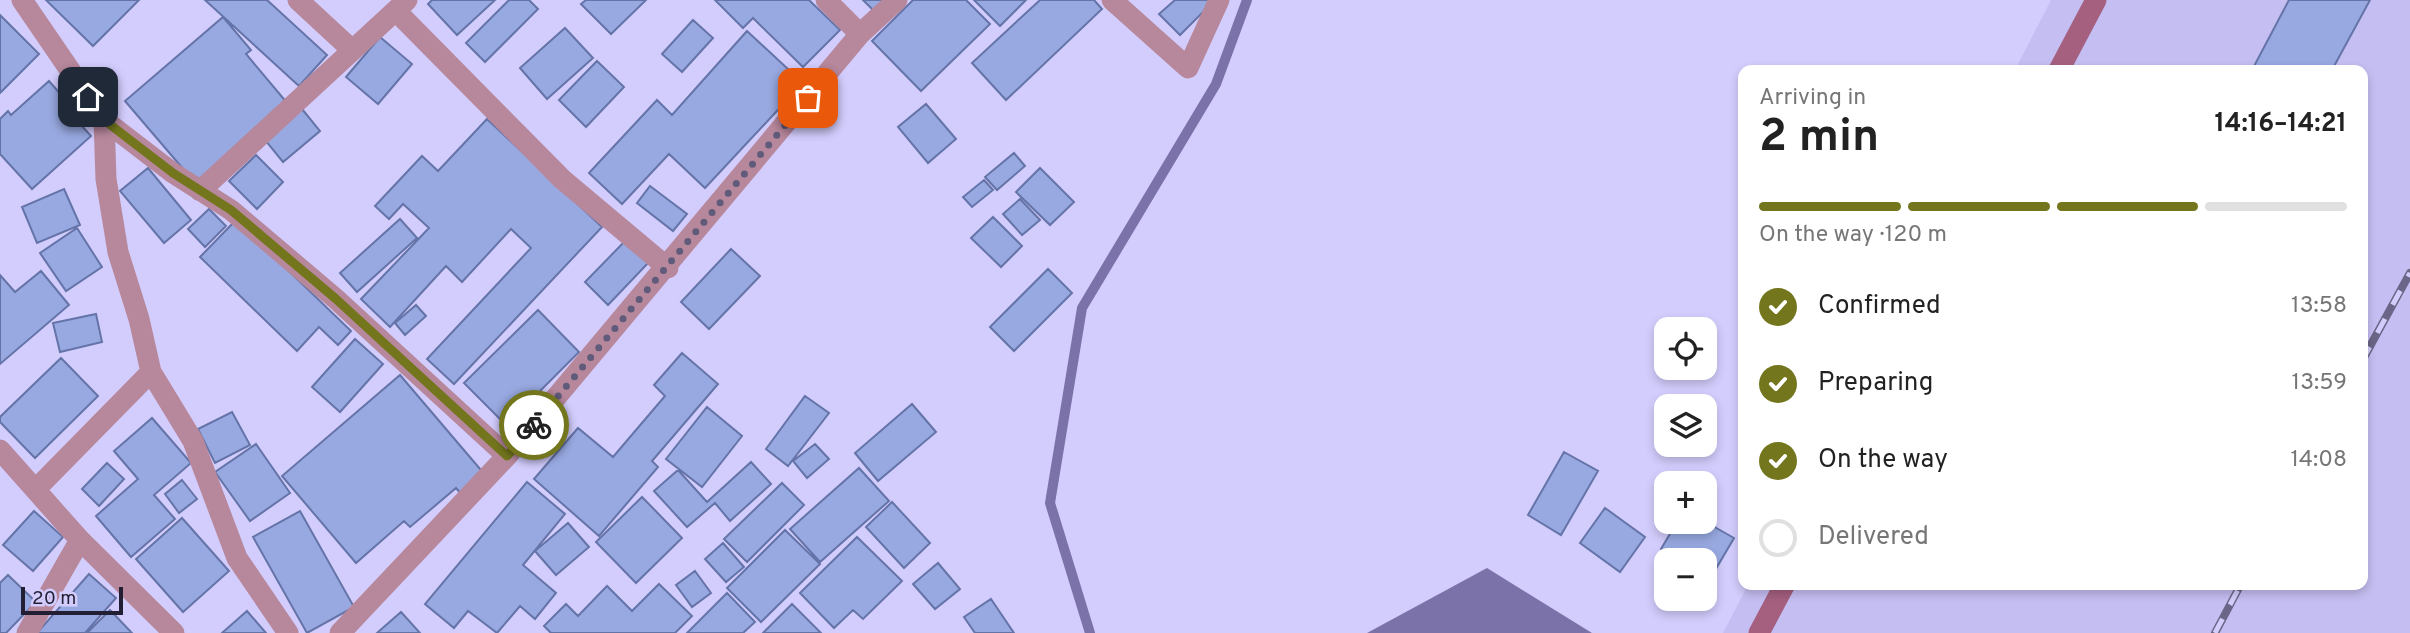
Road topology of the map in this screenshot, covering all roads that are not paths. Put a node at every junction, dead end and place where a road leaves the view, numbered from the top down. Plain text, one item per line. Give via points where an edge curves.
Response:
1 (22, 0) edge
2 (298, 0) edge
3 (826, 0) edge
4 (897, 0) edge
5 (1112, 0) edge
6 (1219, 0) edge
7 (2095, 0) edge
8 (402, 6) edge
9 (860, 34) junction
10 (351, 49) junction
11 (2062, 65) edge
12 (104, 120) junction
13 (200, 191) junction
14 (667, 268) junction
15 (151, 372) junction
16 (0, 450) edge
17 (507, 456) junction
18 (37, 488) junction
19 (80, 540) junction
20 (1782, 590) edge
21 (27, 633) edge
22 (174, 633) edge
23 (288, 633) edge
24 (340, 633) edge
25 (1759, 633) edge

1 - 12 street
2 - 10 street
3 - 9 street
4 - 9 street
5 - 6 street via 1188,68
7 - 11 street
8 - 10 street
8 - 14 street via 562,179
9 - 14 street
10 - 13 street
12 - 13 street
12 - 15 street via 106,178 118,252
13 - 17 street via 231,210 326,290
14 - 17 street
15 - 18 street
15 - 23 street via 193,441 237,558
16 - 18 street
17 - 24 street
18 - 19 street
19 - 21 street
19 - 22 street
20 - 25 street

